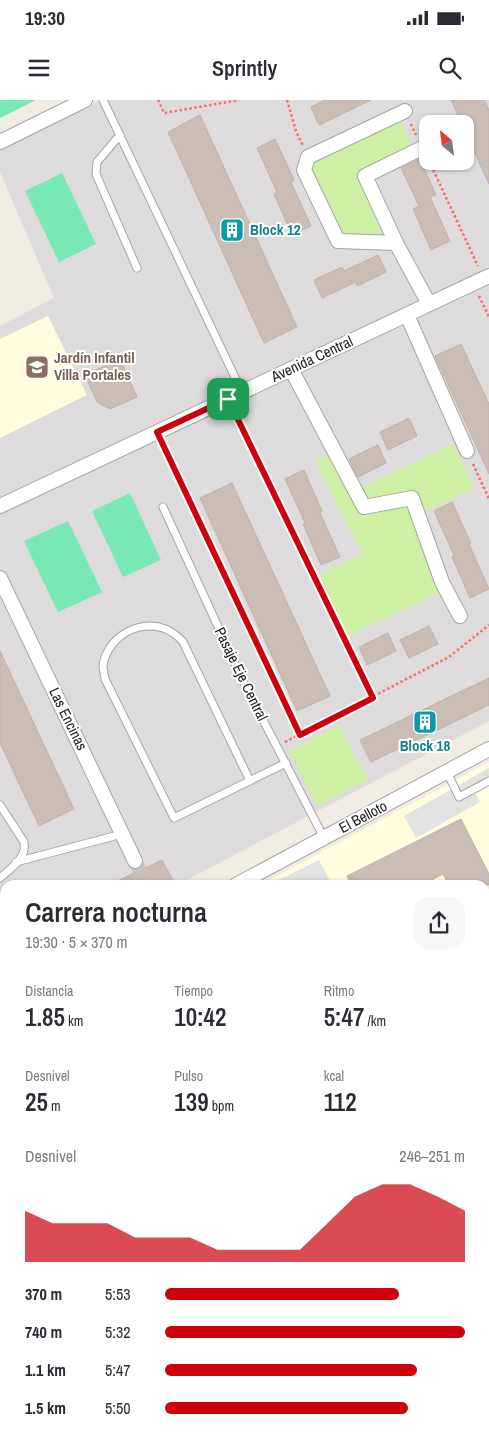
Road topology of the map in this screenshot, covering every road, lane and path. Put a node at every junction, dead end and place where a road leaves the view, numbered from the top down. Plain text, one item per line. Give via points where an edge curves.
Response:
1 (103, 100) edge
2 (158, 100) edge
3 (239, 100) edge
4 (287, 100) edge
5 (75, 102) edge
6 (404, 111) joint
7 (120, 135) junction
8 (0, 142) edge
9 (419, 142) edge
10 (419, 149) edge
11 (308, 157) junction
12 (432, 170) edge
13 (396, 243) junction
14 (137, 268) dead end
15 (482, 279) edge
16 (428, 304) junction
17 (406, 315) junction
18 (489, 317) edge
19 (291, 370) junction
20 (242, 392) junction
21 (228, 399) junction
22 (157, 432) junction
23 (467, 451) joint
24 (489, 499) edge
25 (0, 506) edge
26 (163, 507) dead end
27 (0, 578) edge
28 (460, 616) dead end
29 (489, 625) edge
30 (373, 698) junction
31 (300, 735) junction
32 (277, 746) junction
33 (489, 749) edge
34 (286, 763) junction
35 (447, 772) junction
36 (250, 781) junction
37 (489, 781) edge
38 (0, 805) edge
39 (122, 834) junction
40 (324, 838) junction
41 (135, 861) tunnel mouth
42 (16, 862) junction
43 (0, 878) edge
44 (247, 880) edge

1 - 7 lane
2 - 3 path via 164,113
4 - 11 path via 296,132
5 - 8 street
6 - 9 path
6 - 11 street
7 - 14 lane via 97,162 96,174
7 - 20 lane
10 - 13 street via 365,176
11 - 13 street via 304,170 338,241
12 - 15 path
13 - 16 street
15 - 16 street, Avenida Central
15 - 18 path
16 - 17 street, Avenida Central
17 - 19 street, Avenida Central
17 - 23 street
19 - 20 street, Avenida Central
19 - 28 street via 364,507 412,498 442,582
20 - 21 street, Avenida Central
21 - 22 street, Avenida Central
21 - 30 path
22 - 25 street, Avenida Central
22 - 31 path
23 - 24 path
26 - 32 lane, Pasaje Eje Central via 244,684
27 - 39 street, Las Encinas
29 - 30 path via 449,657
30 - 31 path
31 - 32 path
32 - 34 lane, Pasaje Eje Central
33 - 35 street, El Belloto
34 - 36 lane
34 - 40 lane, Pasaje Eje Central
35 - 37 lane via 459,797
35 - 40 street, El Belloto
36 - 36 lane via 174,818 105,679 103,666 114,642 126,632 145,626 158,626 178,635
38 - 42 lane via 24,842 23,854
39 - 41 street, Las Encinas
39 - 42 lane
40 - 44 street, El Belloto
42 - 43 lane

